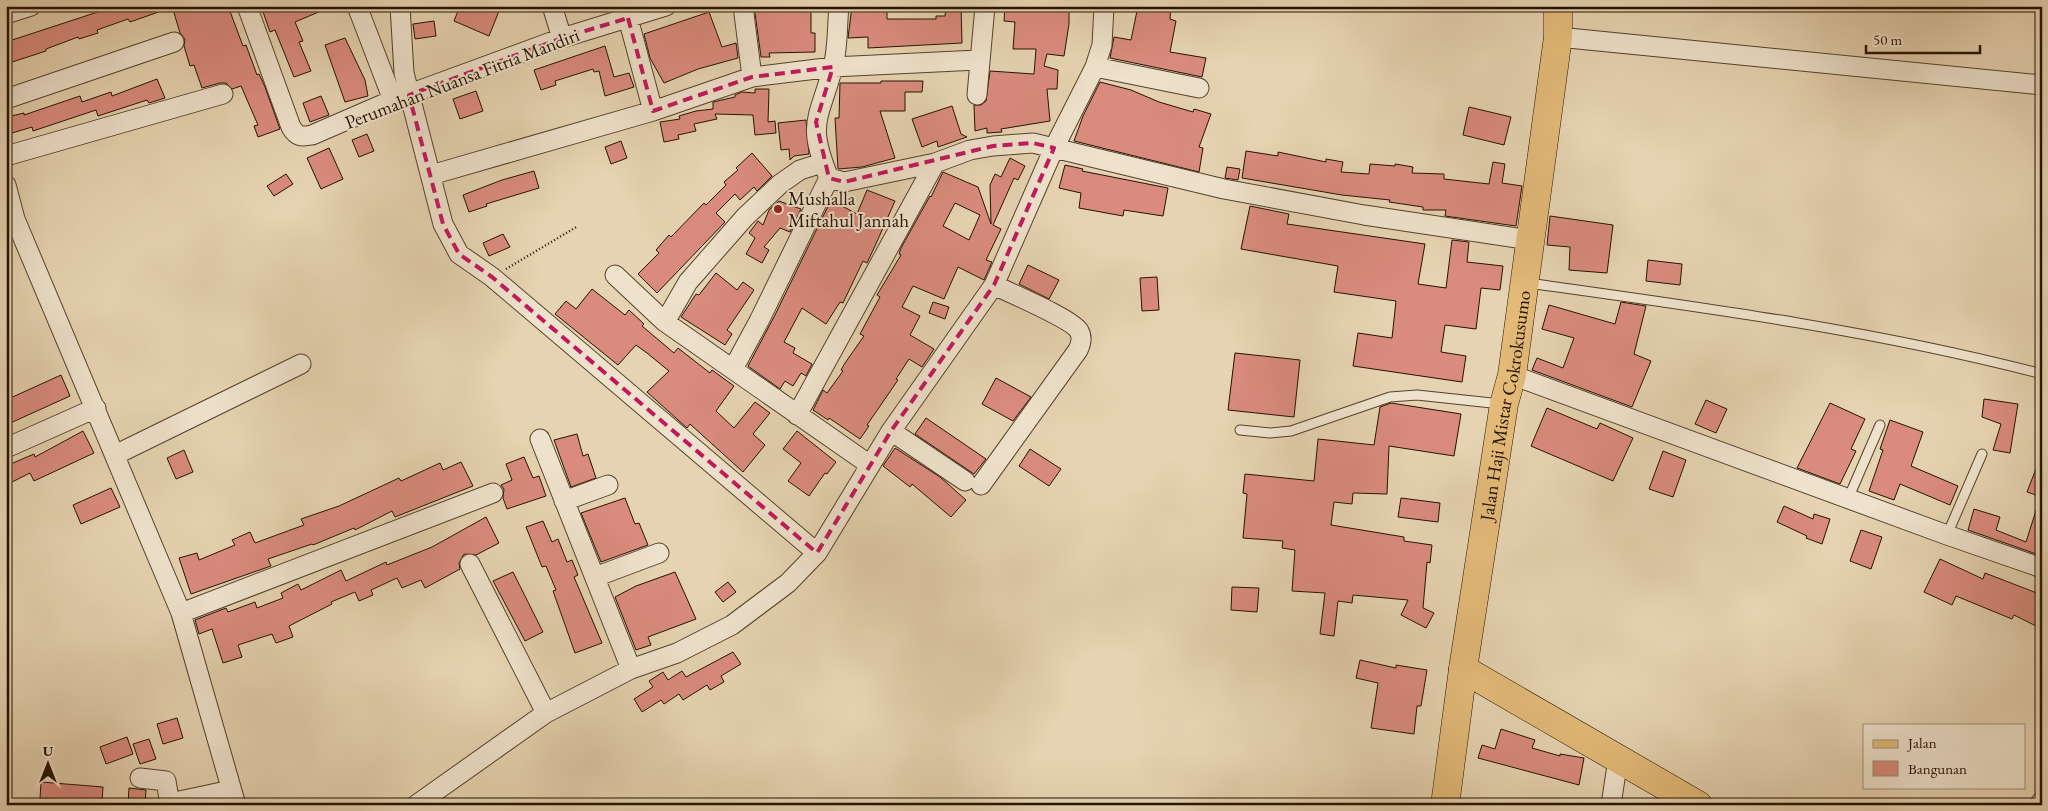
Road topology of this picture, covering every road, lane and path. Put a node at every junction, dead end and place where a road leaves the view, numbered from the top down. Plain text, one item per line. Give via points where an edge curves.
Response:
1 (31, 6) edge
2 (247, 6) edge
3 (356, 6) edge
4 (400, 6) edge
5 (552, 6) edge
6 (666, 6) edge
7 (743, 6) edge
8 (839, 6) edge
9 (985, 6) edge
10 (1104, 6) edge
11 (1558, 6) edge
12 (6, 14) edge
13 (628, 18) junction
14 (1558, 37) junction
15 (562, 38) junction
16 (174, 42) dead end
17 (978, 60) junction
18 (833, 66) junction
19 (1094, 67) junction
20 (752, 77) junction
21 (2042, 85) edge
22 (1199, 88) dead end
23 (223, 94) dead end
24 (977, 95) dead end
25 (401, 98) junction
26 (6, 100) edge
27 (653, 111) junction
28 (1054, 148) junction
29 (6, 156) edge
30 (935, 163) junction
31 (826, 170) junction
32 (431, 174) junction
33 (6, 185) edge
34 (11, 221) edge
35 (578, 226) dead end
36 (1530, 240) junction
37 (615, 274) dead end
38 (492, 277) junction
39 (1525, 282) junction
40 (994, 285) junction
41 (664, 322) junction
42 (301, 364) dead end
43 (733, 369) junction
44 (2042, 374) edge
45 (1512, 375) junction
46 (1504, 404) junction
47 (96, 408) junction
48 (797, 415) junction
49 (1880, 425) dead end
50 (1240, 430) dead end
51 (891, 431) junction
52 (540, 439) dead end
53 (6, 448) edge
54 (1982, 454) dead end
55 (115, 455) junction
56 (870, 465) junction
57 (608, 485) dead end
58 (493, 493) dead end
59 (1848, 499) junction
60 (564, 501) junction
61 (1946, 535) junction
62 (659, 553) dead end
63 (817, 553) junction
64 (470, 564) dead end
65 (2042, 568) edge
66 (594, 577) junction
67 (181, 613) junction
68 (631, 669) junction
69 (1463, 669) junction
70 (546, 714) junction
71 (1618, 759) junction
72 (140, 778) dead end
73 (234, 798) edge
74 (2042, 800) edge
75 (170, 804) edge
76 (416, 805) edge
77 (1445, 805) edge
78 (1611, 805) edge
79 (1698, 805) edge
80 (2040, 805) edge

1 - 12 street
2 - 25 street, Perumahan Nuansa Fitria Mandiri via 296,135 312,135
3 - 25 street
4 - 25 street via 404,73
5 - 15 street
6 - 13 street, Perumahan Nuansa Fitria Mandiri
7 - 20 street
8 - 18 street
9 - 17 street
10 - 19 street via 1102,45
11 - 14 main road, Jalan Haji Mistar Cokrokusumo
13 - 15 street, Perumahan Nuansa Fitria Mandiri
13 - 27 street
14 - 21 street
14 - 36 main road, Jalan Haji Mistar Cokrokusumo
15 - 25 street, Perumahan Nuansa Fitria Mandiri
16 - 26 street
17 - 18 street
17 - 24 street
18 - 20 street
18 - 31 street via 816,122 817,146
19 - 22 street
19 - 28 street
20 - 27 street
23 - 29 street
25 - 32 street
27 - 32 street
28 - 30 street via 1033,143 993,146 970,150
28 - 36 street via 1224,189 1364,215
28 - 40 street
30 - 31 street via 844,182
30 - 48 street
31 - 41 street via 800,170 780,184 745,217 688,282
31 - 43 street via 759,321
32 - 38 street via 448,236 459,254
33 - 34 street
34 - 47 street
35 - 38 path
36 - 39 main road, Jalan Haji Mistar Cokrokusumo
37 - 41 street
38 - 63 street
39 - 44 lane via 1816,325 1913,343
39 - 45 main road, Jalan Haji Mistar Cokrokusumo
40 - 51 street
40 - 51 street via 1078,329 1082,337 1078,350 973,483
41 - 43 street
42 - 55 street
43 - 48 street
45 - 46 main road, Jalan Haji Mistar Cokrokusumo
45 - 59 street
46 - 50 lane via 1417,395 1390,396 1291,431
46 - 69 main road, Jalan Haji Mistar Cokrokusumo
47 - 53 street
47 - 55 street
48 - 56 street
49 - 59 lane
51 - 56 street
52 - 60 street
54 - 61 lane
55 - 67 street
56 - 63 street
57 - 60 street
58 - 67 street
59 - 61 street
60 - 66 street
61 - 65 street
62 - 66 street
63 - 68 street via 788,583 732,625 677,653
64 - 70 street
66 - 68 street
67 - 73 street
68 - 70 street
69 - 71 main road
69 - 77 main road, Jalan Haji Mistar Cokrokusumo
70 - 76 street
71 - 78 street
71 - 79 main road
72 - 75 street via 166,781
73 - 75 street
74 - 80 street

